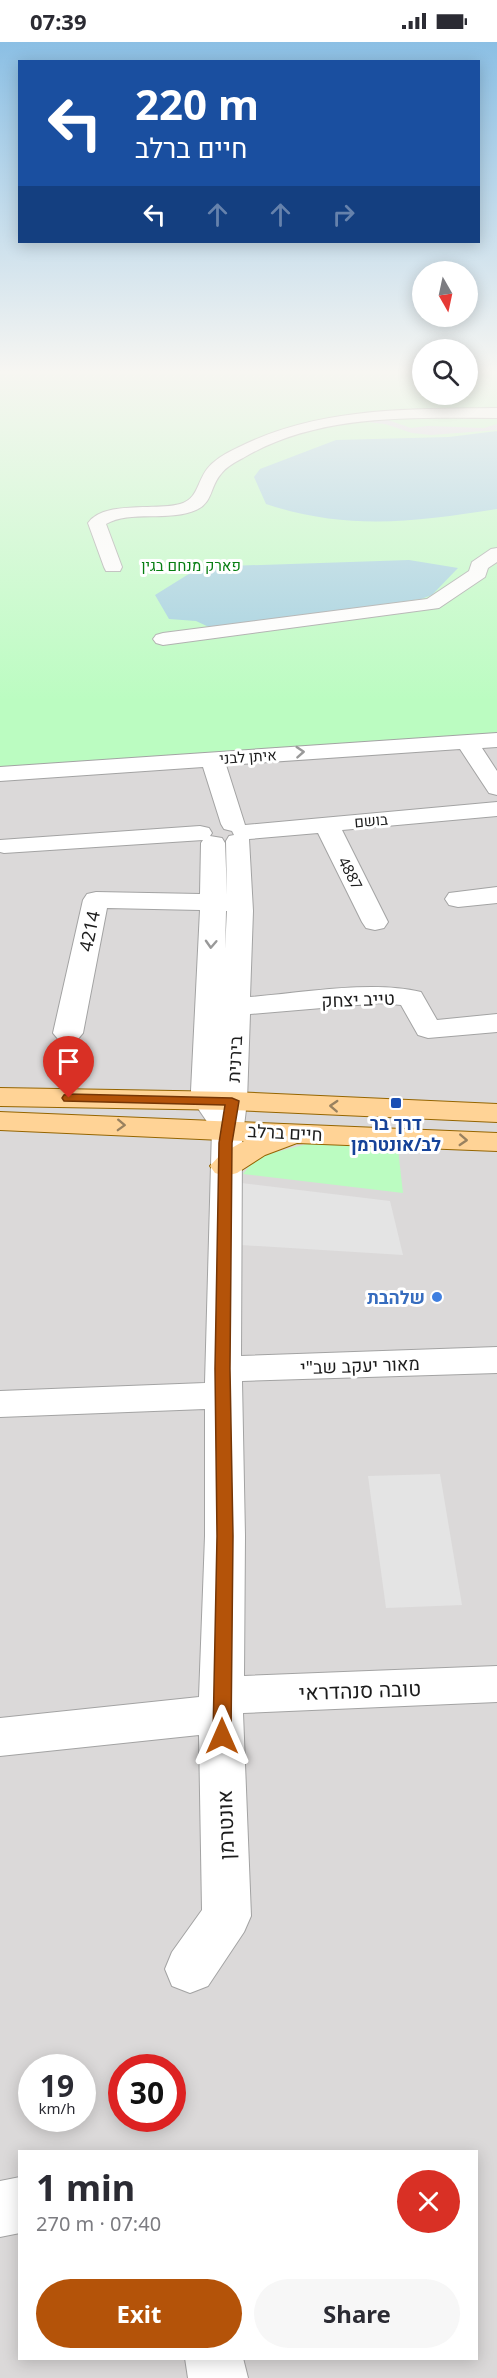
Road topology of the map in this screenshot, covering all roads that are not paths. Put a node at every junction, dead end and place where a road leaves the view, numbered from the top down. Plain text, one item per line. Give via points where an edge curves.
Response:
1 (209, 483) edge
2 (497, 553) edge
3 (113, 567) dead end
4 (164, 639) dead end
5 (497, 740) edge
6 (466, 741) junction
7 (206, 759) junction
8 (0, 774) edge
9 (497, 789) edge
10 (497, 809) edge
11 (326, 824) junction
12 (225, 833) junction
13 (4, 846) dead end
14 (497, 895) edge
15 (458, 899) dead end
16 (227, 903) junction
17 (375, 922) dead end
18 (236, 1008) junction
19 (497, 1023) edge
20 (68, 1033) dead end
21 (0, 1096) edge
22 (497, 1113) edge
23 (0, 1121) edge
24 (223, 1124) junction
25 (497, 1142) edge
26 (497, 1360) edge
27 (224, 1382) junction
28 (0, 1404) edge
29 (497, 1684) edge
30 (222, 1705) junction
31 (0, 1737) edge
32 (190, 1969) dead end
33 (18, 2206) edge
34 (0, 2210) edge
35 (214, 2360) edge
36 (218, 2378) edge

1 - 3 street via 205,494 192,505 100,519 97,523
2 - 4 street via 479,566 478,573 432,604
5 - 6 street, איתן לבני
7 -> 6 street, איתן לבני
6 - 9 street
7 - 8 street, איתן לבני
7 - 12 street, בירנית
10 - 11 street, בושם
11 - 12 street, בושם
11 - 17 street, 4887
12 - 13 street, בושם
12 - 16 street, בירנית
14 - 15 street
16 - 18 street, בירנית
16 - 20 street, 4214 via 96,900
16 -> 24 street, בירנית via 206,1091
18 - 19 street, טייב יצחק via 381,995 411,998 428,1029
18 - 24 street, בירנית
21 - 24 main road, חיים ברלב
22 -> 24 main road, חיים ברלב
23 -> 24 main road, חיים ברלב
24 -> 25 main road, חיים ברלב via 255,1147 303,1132
24 - 27 street, אונטרמן
26 - 27 street, מאור יעקב שב"י
27 - 28 street, מאור יעקב שב"י
27 - 30 street, אונטרמן
29 - 30 street, טובה סנהדראי
30 - 31 street, טובה סנהדראי
30 - 32 street, אונטרמן via 227,1916
33 - 34 street
35 - 36 street

